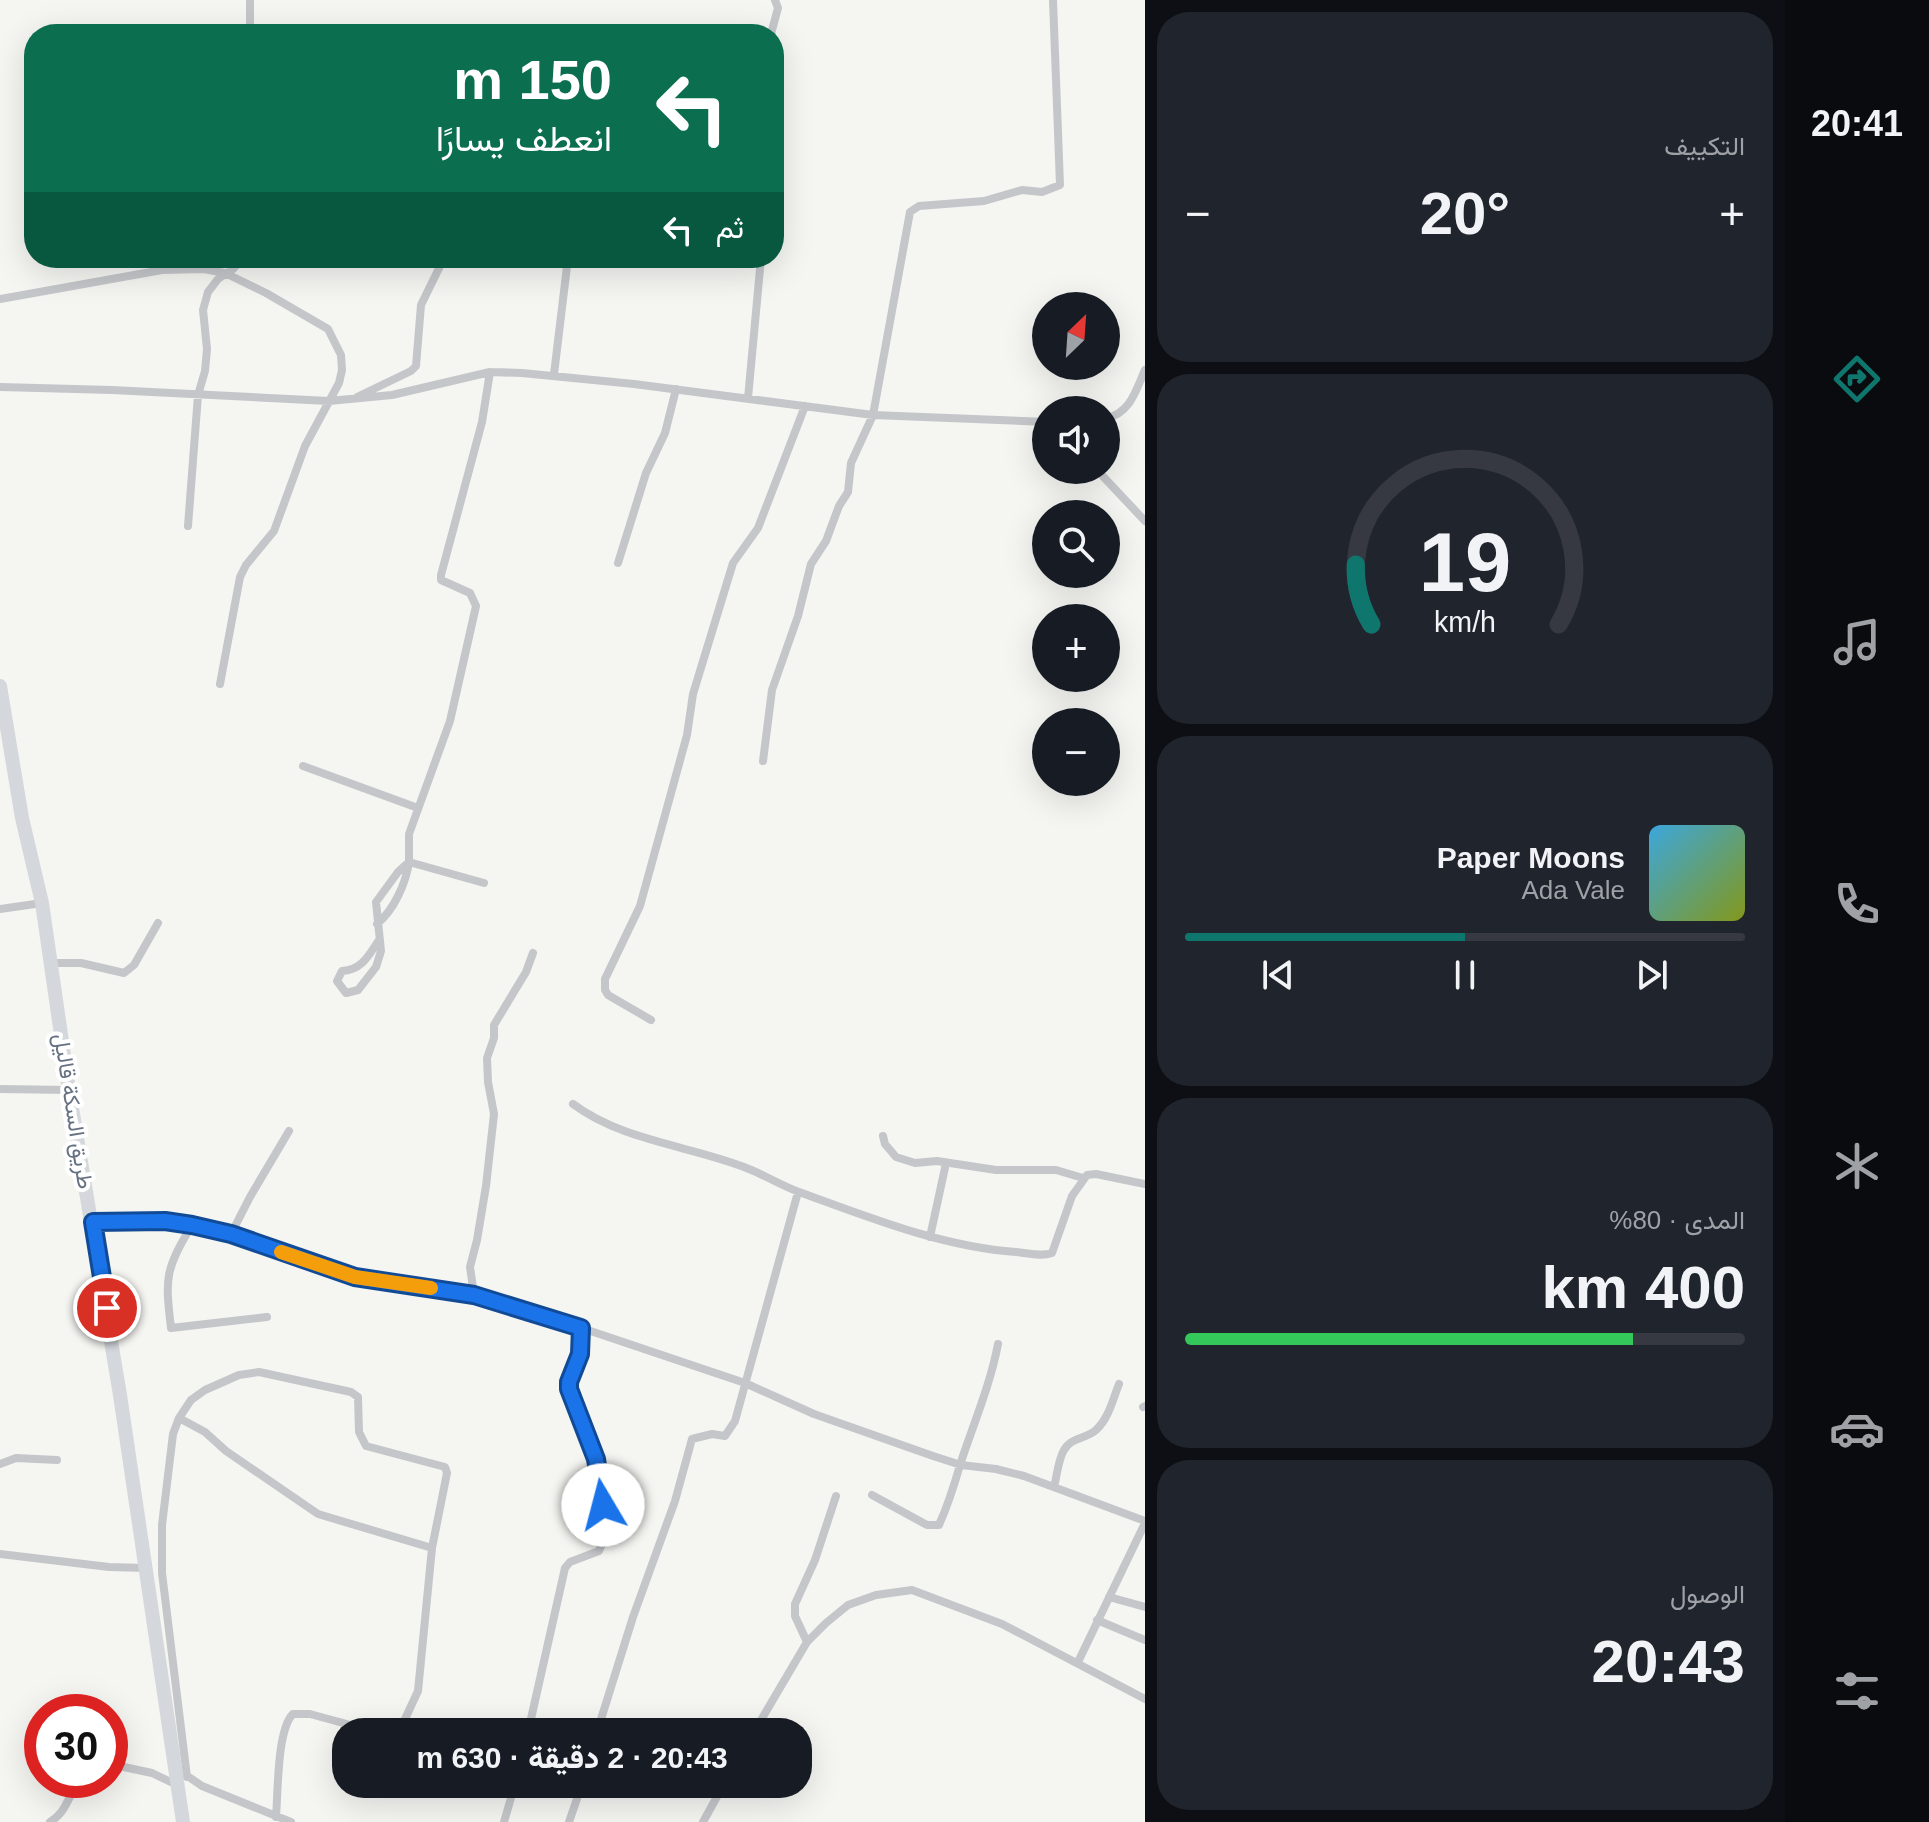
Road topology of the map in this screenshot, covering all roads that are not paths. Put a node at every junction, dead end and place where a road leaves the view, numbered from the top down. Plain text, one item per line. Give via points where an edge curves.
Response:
1 (250, 0) edge
2 (775, 0) edge
3 (1053, 0) edge
4 (250, 24) edge
5 (774, 24) edge
6 (231, 268) edge
7 (439, 268) edge
8 (567, 268) edge
9 (760, 268) edge
10 (225, 273) junction
11 (0, 299) edge
12 (1145, 370) edge
13 (490, 372) junction
14 (554, 374) junction
15 (0, 387) edge
16 (676, 389) junction
17 (198, 395) junction
18 (748, 398) junction
19 (349, 400) junction
20 (329, 401) junction
21 (805, 406) junction
22 (1120, 413) edge
23 (873, 415) junction
24 (1032, 421) edge
25 (1110, 484) edge
26 (1145, 521) edge
27 (188, 526) dead end
28 (618, 563) dead end
29 (220, 684) dead end
30 (0, 686) edge
31 (763, 761) dead end
32 (303, 766) dead end
33 (418, 808) junction
34 (409, 862) junction
35 (484, 883) dead end
36 (394, 900) junction
37 (376, 902) junction
38 (42, 903) junction
39 (0, 909) edge
40 (158, 923) dead end
41 (377, 924) junction
42 (379, 940) junction
43 (533, 953) dead end
44 (52, 963) junction
45 (651, 1020) dead end
46 (0, 1089) edge
47 (69, 1090) junction
48 (573, 1104) dead end
49 (289, 1131) dead end
50 (883, 1136) dead end
51 (946, 1163) junction
52 (1083, 1178) junction
53 (1145, 1184) edge
54 (798, 1192) junction
55 (93, 1222) junction
56 (192, 1225) junction
57 (231, 1234) junction
58 (930, 1237) junction
59 (474, 1295) junction
60 (267, 1317) dead end
61 (581, 1328) junction
62 (998, 1344) dead end
63 (745, 1383) junction
64 (1119, 1384) dead end
65 (179, 1418) junction
66 (57, 1460) dead end
67 (0, 1464) edge
68 (961, 1465) junction
69 (1054, 1487) junction
70 (872, 1495) dead end
71 (836, 1496) dead end
72 (1145, 1522) edge
73 (432, 1548) junction
74 (0, 1554) edge
75 (146, 1568) junction
76 (1109, 1597) junction
77 (1145, 1607) edge
78 (1097, 1620) junction
79 (1145, 1640) edge
80 (807, 1642) junction
81 (1078, 1662) junction
82 (1145, 1699) edge
83 (405, 1718) edge
84 (531, 1718) edge
85 (601, 1718) edge
86 (762, 1718) edge
87 (332, 1720) edge
88 (128, 1768) edge
89 (180, 1776) junction
90 (202, 1786) junction
91 (70, 1798) edge
92 (511, 1798) edge
93 (577, 1798) edge
94 (716, 1798) edge
95 (182, 1814) edge
96 (276, 1817) junction
97 (50, 1822) edge
98 (291, 1822) edge
99 (504, 1822) edge
100 (569, 1822) edge
101 (703, 1822) edge

1 - 4 street
2 - 5 street
3 - 23 street via 1060,185 984,201 919,206 910,212
6 - 10 street
7 - 19 street via 421,305 416,366
8 - 14 street
9 - 18 street
10 - 11 street via 162,270
10 - 17 street via 208,292 203,310 207,349
10 - 20 street via 328,329 342,370
12 - 22 street
13 - 14 street
13 - 19 street
13 - 33 street via 441,575 441,580 470,593 476,606 450,721
14 - 16 street
15 - 17 street
16 - 18 street
16 - 28 street
17 - 20 street
17 - 27 street
18 - 21 street
19 - 20 street
20 - 29 street via 305,446 274,531 240,577
21 - 23 street
21 - 45 street via 758,528 733,563 693,694 687,735 640,906 605,979 608,995
23 - 24 street
23 - 31 street via 851,463 848,492 811,564 772,690
25 - 26 street
30 - 38 main road, طريق السكة قاليل
32 - 33 street
33 - 34 street via 409,834
34 - 35 street
34 - 36 street via 407,878
34 - 37 street
36 - 37 street
36 - 41 street
37 - 41 street
38 - 39 street
38 - 44 main road, طريق السكة قاليل
40 - 44 street via 124,973
41 - 42 street
42 - 42 street via 376,967 358,990 346,993 337,981 342,971 366,961
43 - 59 street via 494,1025 487,1058 494,1114 470,1267
44 - 47 main road, طريق السكة قاليل
46 - 47 street
47 - 55 main road, طريق السكة قاليل
48 - 54 street via 622,1132 687,1147
49 - 57 street
50 - 51 street via 889,1150 905,1161
51 - 52 street via 1056,1170
51 - 58 street
52 - 53 street via 1096,1174
52 - 58 street via 1049,1255
54 - 58 street
54 - 63 street
55 - 56 street
55 - 75 main road, طريق السكة قاليل
56 - 57 street
56 - 60 street via 166,1280 171,1328
57 - 59 street via 355,1277
59 - 61 street
61 - 63 street
61 - 84 street via 580,1354 569,1389 596,1459 608,1529 599,1551 565,1568
62 - 68 street
63 - 68 street via 814,1414
63 - 85 street via 735,1421 725,1436 692,1439
64 - 69 street via 1105,1420 1063,1451
65 - 73 street via 318,1514
65 - 73 street via 191,1400 239,1375 259,1372 351,1392 358,1397 359,1432 366,1446 445,1467
65 - 89 street via 162,1525 162,1573
66 - 67 street via 16,1458
68 - 69 street via 996,1469
68 - 70 street via 939,1525 927,1525
69 - 72 street
71 - 80 street via 795,1604
72 - 76 street
73 - 83 street via 418,1691
74 - 75 street
75 - 89 main road, طريق السكة قاليل
76 - 77 street
76 - 78 street
78 - 79 street
78 - 81 street
80 - 81 street via 848,1605 912,1590 987,1618
80 - 86 street
81 - 82 street
87 - 96 street via 310,1714 287,1719
88 - 89 street
89 - 90 street
89 - 95 main road, طريق السكة قاليل
90 - 95 street via 187,1792
90 - 96 street
91 - 97 street via 61,1815
92 - 99 street
93 - 100 street
94 - 101 street
96 - 98 street

